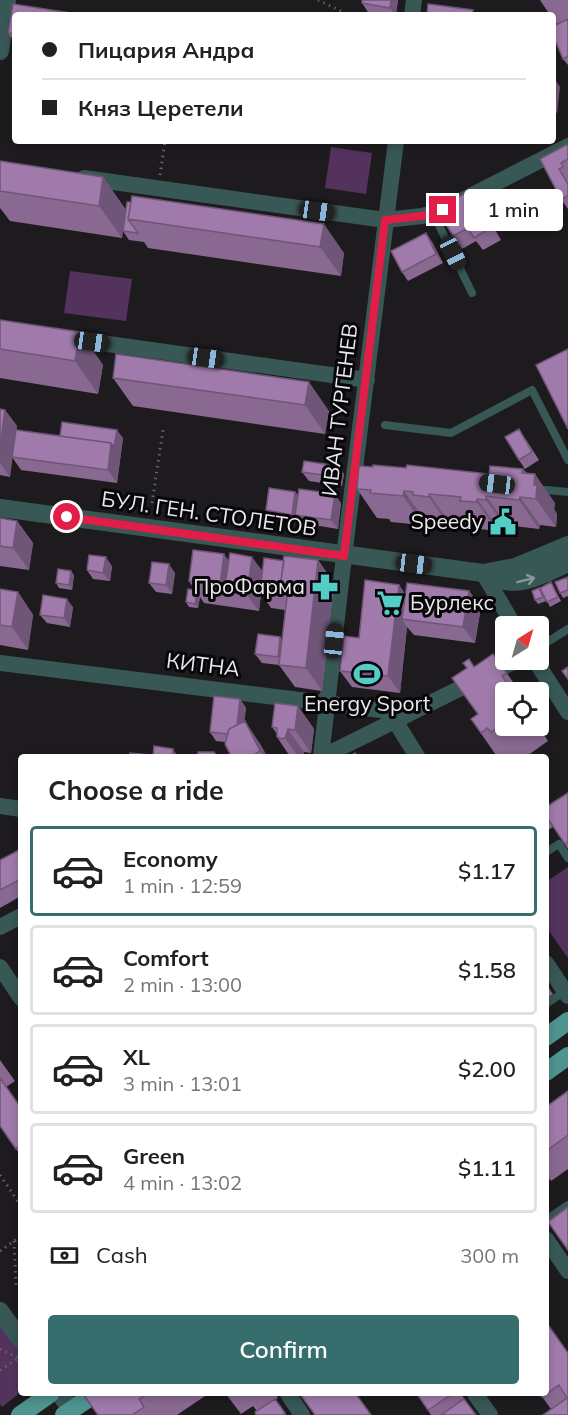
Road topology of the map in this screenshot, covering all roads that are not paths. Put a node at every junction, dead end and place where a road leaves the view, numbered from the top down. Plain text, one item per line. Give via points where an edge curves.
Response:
1 (10, 8) edge
2 (0, 51) edge
3 (396, 144) edge
4 (568, 146) edge
5 (65, 175) edge
6 (434, 213) junction
7 (385, 220) junction
8 (472, 292) dead end
9 (47, 336) edge
10 (367, 380) junction
11 (385, 425) dead end
12 (568, 460) edge
13 (521, 487) edge
14 (568, 492) edge
15 (0, 508) edge
16 (568, 544) edge
17 (344, 556) junction
18 (568, 563) edge
19 (483, 573) junction
20 (508, 616) edge
21 (568, 629) edge
22 (549, 641) edge
23 (0, 663) edge
24 (497, 670) edge
25 (541, 670) edge
26 (327, 703) junction
27 (568, 712) edge
28 (395, 721) junction
29 (321, 754) edge
30 (327, 754) edge
31 (416, 754) edge
32 (0, 806) edge
33 (18, 809) edge
34 (549, 850) edge
35 (568, 858) edge
36 (18, 918) edge
37 (0, 927) edge
38 (0, 967) edge
39 (549, 968) edge
40 (566, 993) edge
41 (18, 994) edge
42 (549, 1002) edge
43 (568, 1021) edge
44 (549, 1035) edge
45 (568, 1056) edge
46 (549, 1070) edge
47 (568, 1205) edge
48 (549, 1218) edge
49 (549, 1243) edge
50 (568, 1271) edge
51 (0, 1311) edge
52 (18, 1336) edge
53 (47, 1396) edge
54 (61, 1396) edge
55 (92, 1396) edge
56 (289, 1396) edge
57 (477, 1396) edge
58 (71, 1413) edge
59 (20, 1415) edge
60 (302, 1415) edge
61 (490, 1415) edge

1 - 2 street
3 - 7 street, ИВАН ТУРГЕНЕВ
4 - 6 street
5 - 7 street
6 - 7 street
6 - 8 lane
7 - 10 street, ИВАН ТУРГЕНЕВ
9 - 10 street
10 - 17 street, ИВАН ТУРГЕНЕВ via 361,469
11 - 12 lane via 451,433 532,390
13 - 14 lane
15 - 17 street, БУЛ. ГЕН. СТОЛЕТОВ
16 - 19 street, БУЛ. ГЕН. СТОЛЕТОВ via 514,567
17 - 19 street, БУЛ. ГЕН. СТОЛЕТОВ
17 - 26 street, ИВАН ТУРГЕНЕВ
19 -> 18 street, БУЛ. ГЕН. СТОЛЕТОВ via 499,582 515,583 537,578
19 - 20 street
21 - 22 lane
23 - 26 street, КИТНА
24 - 28 street
25 - 27 street
26 - 28 street, КИТНА via 389,711
26 - 29 street, ИВАН ТУРГЕНЕВ
28 - 30 street
28 - 31 street
32 - 33 street
34 - 35 lane via 559,844
36 - 37 street
38 - 41 street
39 - 40 street
40 - 42 lane
43 - 44 main road
45 - 46 main road
47 - 48 lane
49 - 50 street
51 - 52 street
53 - 59 main road
54 - 58 street
55 - 58 main road
56 - 60 street
57 - 61 street

